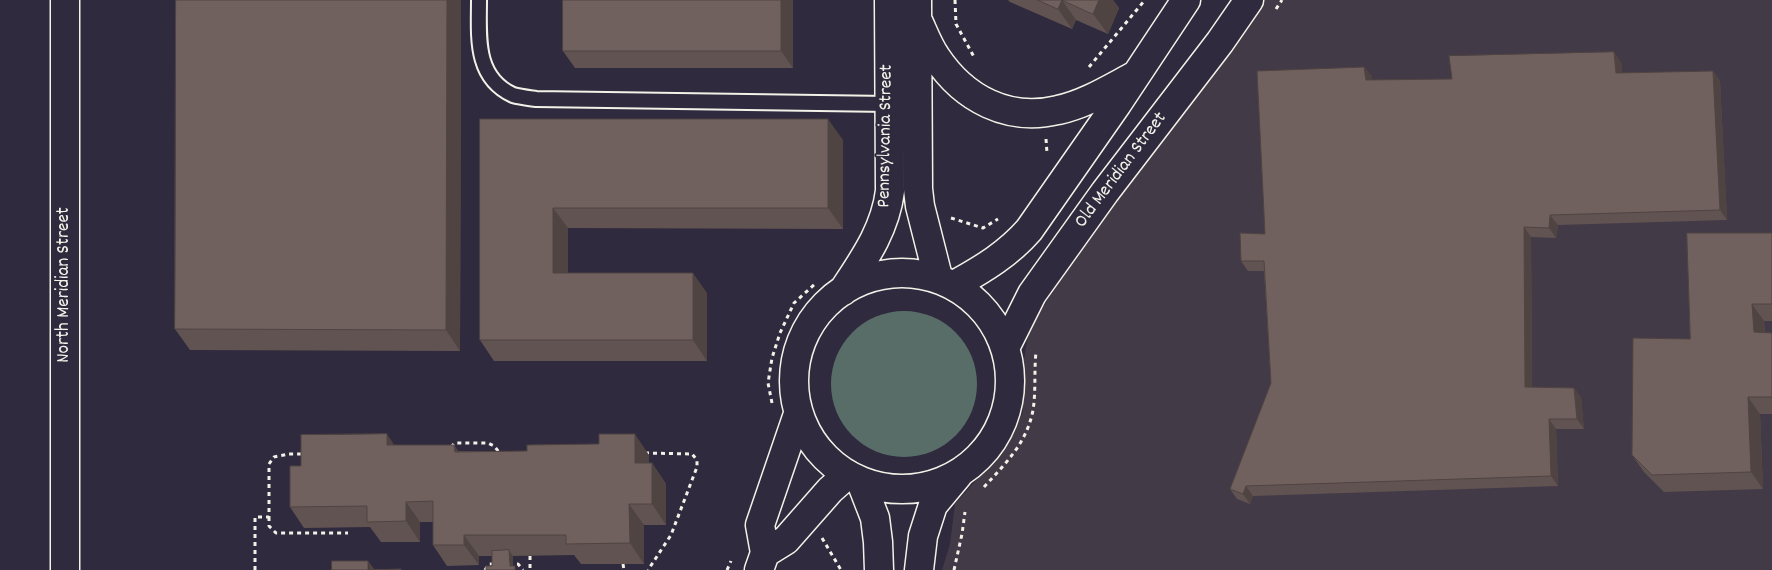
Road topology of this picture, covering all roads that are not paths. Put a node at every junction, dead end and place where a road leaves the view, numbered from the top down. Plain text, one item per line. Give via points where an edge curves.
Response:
1 (65, 0) edge
2 (479, 0) edge
3 (889, 0) edge
4 (1186, 0) edge
5 (1249, 0) edge
6 (917, 9) edge
7 (1136, 75) junction
8 (889, 104) junction
9 (947, 281) junction
10 (842, 290) junction
11 (1005, 348) junction
12 (798, 414) junction
13 (960, 473) junction
14 (854, 478) junction
15 (762, 561) edge
16 (65, 570) edge
17 (879, 570) edge
18 (918, 570) edge

1 - 16 main road, North Meridian Street
2 - 8 lane via 479,42 484,67 496,84 514,95 564,100
3 - 8 main road, Pennsylvania Street
4 - 7 main road, Old Meridian Street
5 - 11 main road, Old Meridian Street via 1047,272 1025,305
6 - 7 main road via 935,56 960,86 985,102 1009,111 1032,114 1057,110 1086,100
6 - 9 main road, Pennsylvania Street via 918,189 920,206
7 - 9 main road, Old Meridian Street via 1017,244 989,265
8 - 10 main road, Pennsylvania Street via 888,207 876,240
9 - 10 main road via 912,273 888,274
9 - 11 main road via 971,295 983,307
10 - 12 main road via 816,314 800,345 793,379
11 - 13 main road via 1010,392 1004,418 985,451
12 - 14 main road via 822,454
12 - 15 main road via 760,525
13 - 14 main road via 913,489 897,490
13 - 18 main road via 933,505 923,536
14 - 15 main road via 830,490 786,540
14 - 17 main road via 875,518

